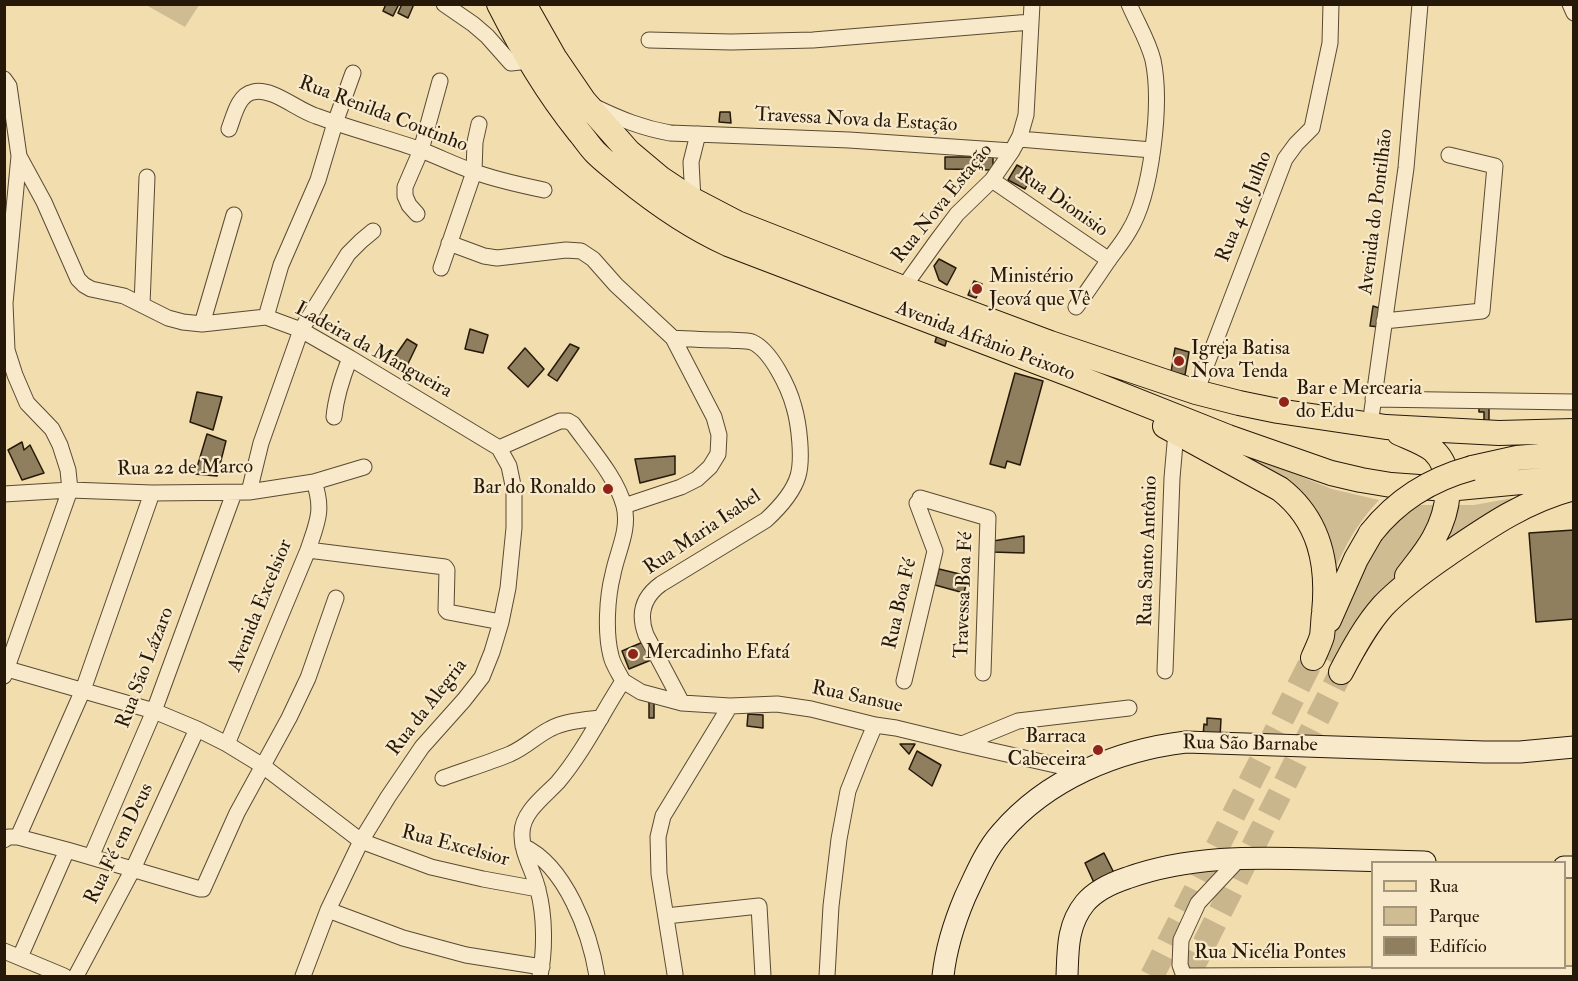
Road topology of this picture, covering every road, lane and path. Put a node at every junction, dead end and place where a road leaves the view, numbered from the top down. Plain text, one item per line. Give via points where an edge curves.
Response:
1 (444, 4) edge
2 (499, 4) edge
3 (524, 4) edge
4 (1032, 4) edge
5 (1129, 4) edge
6 (1331, 4) edge
7 (1420, 4) edge
8 (1570, 4) edge
9 (1574, 13) edge
10 (1031, 22) junction
11 (649, 40) dead end
12 (520, 62) junction
13 (353, 73) dead end
14 (4, 79) edge
15 (440, 81) dead end
16 (584, 101) junction
17 (335, 123) junction
18 (479, 124) dead end
19 (229, 129) dead end
20 (698, 134) junction
21 (1016, 145) junction
22 (421, 150) junction
23 (1152, 150) junction
24 (1449, 155) dead end
25 (19, 156) junction
26 (474, 172) junction
27 (147, 177) dead end
28 (992, 180) junction
29 (544, 190) dead end
30 (693, 200) junction
31 (234, 214) dead end
32 (417, 214) dead end
33 (373, 231) dead end
34 (449, 243) junction
35 (1109, 260) junction
36 (441, 268) dead end
37 (903, 288) junction
38 (142, 305) junction
39 (1076, 307) dead end
40 (266, 317) junction
41 (1384, 321) junction
42 (202, 324) junction
43 (301, 330) junction
44 (673, 338) junction
45 (350, 358) junction
46 (1082, 379) junction
47 (1196, 392) junction
48 (1373, 399) junction
49 (1574, 402) edge
50 (334, 417) dead end
51 (1378, 426) junction
52 (1574, 431) edge
53 (1176, 432) junction
54 (499, 448) junction
55 (1574, 453) edge
56 (364, 467) dead end
57 (1574, 477) edge
58 (314, 482) junction
59 (1574, 488) edge
60 (1447, 489) junction
61 (70, 490) junction
62 (241, 492) junction
63 (152, 493) junction
64 (4, 494) edge
65 (919, 501) joint
66 (624, 507) junction
67 (308, 550) junction
68 (336, 598) dead end
69 (1392, 598) junction
70 (501, 622) junction
71 (5, 671) edge
72 (1165, 671) dead end
73 (1341, 672) tunnel mouth
74 (983, 673) dead end
75 (622, 681) junction
76 (904, 681) dead end
77 (82, 690) junction
78 (682, 703) junction
79 (730, 706) junction
80 (1129, 708) dead end
81 (154, 711) junction
82 (601, 718) junction
83 (875, 725) junction
84 (197, 729) junction
85 (227, 744) junction
86 (962, 744) junction
87 (1574, 747) edge
88 (263, 766) junction
89 (1082, 771) junction
90 (443, 778) dead end
91 (10, 838) edge
92 (361, 841) junction
93 (523, 846) junction
94 (67, 850) junction
95 (91, 857) junction
96 (1240, 858) junction
97 (1392, 861) edge
98 (133, 869) junction
99 (538, 889) junction
100 (328, 910) junction
101 (666, 916) junction
102 (4, 951) edge
103 (21, 957) junction
104 (541, 972) edge
105 (675, 974) dead end
106 (1574, 974) edge
107 (64, 976) edge
108 (76, 976) edge
109 (303, 976) edge
110 (597, 976) edge
111 (763, 976) edge
112 (827, 976) edge
113 (944, 976) edge
114 (1067, 976) edge
115 (1183, 976) edge

1 - 12 street
2 - 12 main road, Avenida Afrânio Peixoto
3 - 16 main road, Avenida Afrânio Peixoto
4 - 10 street, Rua Nova Estação
5 - 23 street via 1153,60 1156,124
6 - 47 street, Rua 4 de Julho via 1330,43 1312,128 1285,159
7 - 41 street, Avenida do Pontilhão via 1406,168
8 - 9 street
10 - 11 street via 813,40
10 - 21 street, Rua Nova Estação via 1026,115
12 - 46 main road, Avenida Afrânio Peixoto via 597,153 648,197 707,235
13 - 17 street
14 - 25 street via 9,86
15 - 22 street
16 - 20 street, Travessa Nova da Estação via 650,129
16 - 30 main road, Avenida Afrânio Peixoto via 629,152
17 - 19 street, Rua Renilda Coutinho via 276,95 254,91 246,94 238,106
17 - 22 street, Rua Renilda Coutinho
17 - 40 street via 318,180 281,266
18 - 26 street
20 - 21 street, Travessa Nova da Estação
20 - 30 street via 691,162
21 - 23 street, Travessa Nova da Estação
21 - 28 street, Rua Nova Estação
22 - 26 street, Rua Renilda Coutinho
22 - 32 street via 405,187 409,205
23 - 35 street via 1137,217
24 - 41 street via 1495,166 1482,310
25 - 38 street, Ladeira da Mangueira via 78,279 91,289 124,296
25 - 61 street via 5,303 7,350 27,403 52,429 60,445
26 - 29 street, Rua Renilda Coutinho
26 - 34 street
27 - 38 street
28 - 35 street, Rua Dionisio
28 - 37 street, Rua Nova Estação via 957,214
30 - 37 main road, Avenida Afrânio Peixoto via 737,223
31 - 42 street
33 - 43 street, Rua São Lázaro via 348,254
34 - 36 street
34 - 44 street via 498,258 581,251
35 - 39 street
37 - 47 main road, Avenida Afrânio Peixoto
38 - 42 street, Ladeira da Mangueira via 168,318
40 - 42 street, Ladeira da Mangueira
40 - 43 street, Ladeira da Mangueira
41 - 48 street, Avenida do Pontilhão
43 - 45 street, Ladeira da Mangueira
43 - 62 street, Rua São Lázaro
44 - 66 street via 714,417 719,435 718,454 697,479
44 - 78 street, Rua Maria Isabel via 752,342 763,350 786,387 800,438 798,478 776,510 652,590 646,600 642,624
45 - 50 street
45 - 54 street, Ladeira da Mangueira
46 - 53 main road
46 - 60 main road, Avenida Afrânio Peixoto via 1331,473 1391,485
47 - 51 main road, Avenida Afrânio Peixoto via 1278,411
48 - 49 street
48 - 51 street, Avenida do Pontilhão
51 - 52 main road, Avenida Afrânio Peixoto via 1499,433
51 - 60 main road via 1431,448 1446,474
53 - 55 main road, bridge via 1280,489 1305,514 1324,566 1326,598 1317,647 1356,559 1371,533 1393,509 1441,478 1472,468 1517,458
53 - 72 street, Rua Santo Antônio
54 - 66 street via 568,421 610,476
54 - 70 street, Rua da Alegria via 509,466 514,490 513,538
56 - 58 street, Rua 22 de Marco
57 - 60 main road, Avenida Afrânio Peixoto
58 - 62 street, Rua 22 de Marco
58 - 67 street, Avenida Excelsior via 319,518
59 - 69 main road via 1527,503 1442,558
60 - 69 main road via 1446,507 1433,540
61 - 63 street, Rua 22 de Marco
61 - 64 street, Rua 22 de Marco
61 - 71 street
62 - 63 street, Rua 22 de Marco
62 - 81 street, Rua São Lázaro
63 - 77 street
65 - 74 street, Travessa Boa Fé via 988,518
65 - 76 street, Rua Boa Fé via 935,551
66 - 75 street via 625,531 613,573 608,631 611,657
67 - 70 street via 445,567 448,612
67 - 85 street, Avenida Excelsior
68 - 88 street via 308,678
69 - 73 main road via 1368,626
70 - 92 street, Rua da Alegria via 482,677 422,747
71 - 77 street, Rua Excelsior
75 - 78 street, Rua Sansue via 640,692
75 - 82 street
77 - 81 street, Rua Excelsior
77 - 91 street
78 - 79 street, Rua Sansue
79 - 83 street, Rua Sansue via 777,704
79 - 101 street via 663,816 658,837 659,874
80 - 86 street via 1018,721
81 - 84 street, Rua Excelsior
81 - 95 street, Rua São Lázaro
82 - 90 street via 557,726 510,754
82 - 93 street via 559,780 528,813 523,822
83 - 86 street, Rua Sansue
83 - 112 street via 848,791 831,906
84 - 85 street, Rua Excelsior
84 - 98 street, Rua Fé em Deus
85 - 88 street, Rua Excelsior
86 - 89 street, Rua Sansue
87 - 89 street, Rua São Barnabe via 1484,752 1186,742 1142,749
88 - 92 street, Rua Excelsior
88 - 98 street via 203,889
89 - 113 street, Rua São Barnabe via 1030,804 999,835 959,912
91 - 94 street
92 - 99 street, Rua Excelsior via 431,867
92 - 100 street, Rua da Alegria
93 - 99 street
93 - 110 street via 555,873 571,896
94 - 95 street
94 - 103 street
95 - 98 street
96 - 97 street
96 - 114 street via 1171,865 1140,873 1098,892 1075,918 1069,936
96 - 115 street via 1198,903 1181,940
98 - 108 street, Rua Fé em Deus
99 - 104 street via 543,915
100 - 104 street via 403,938
100 - 109 street, Rua da Alegria
101 - 105 street
101 - 111 street via 759,906
102 - 103 street
103 - 107 street
106 - 115 street, Rua Nicélia Pontes

